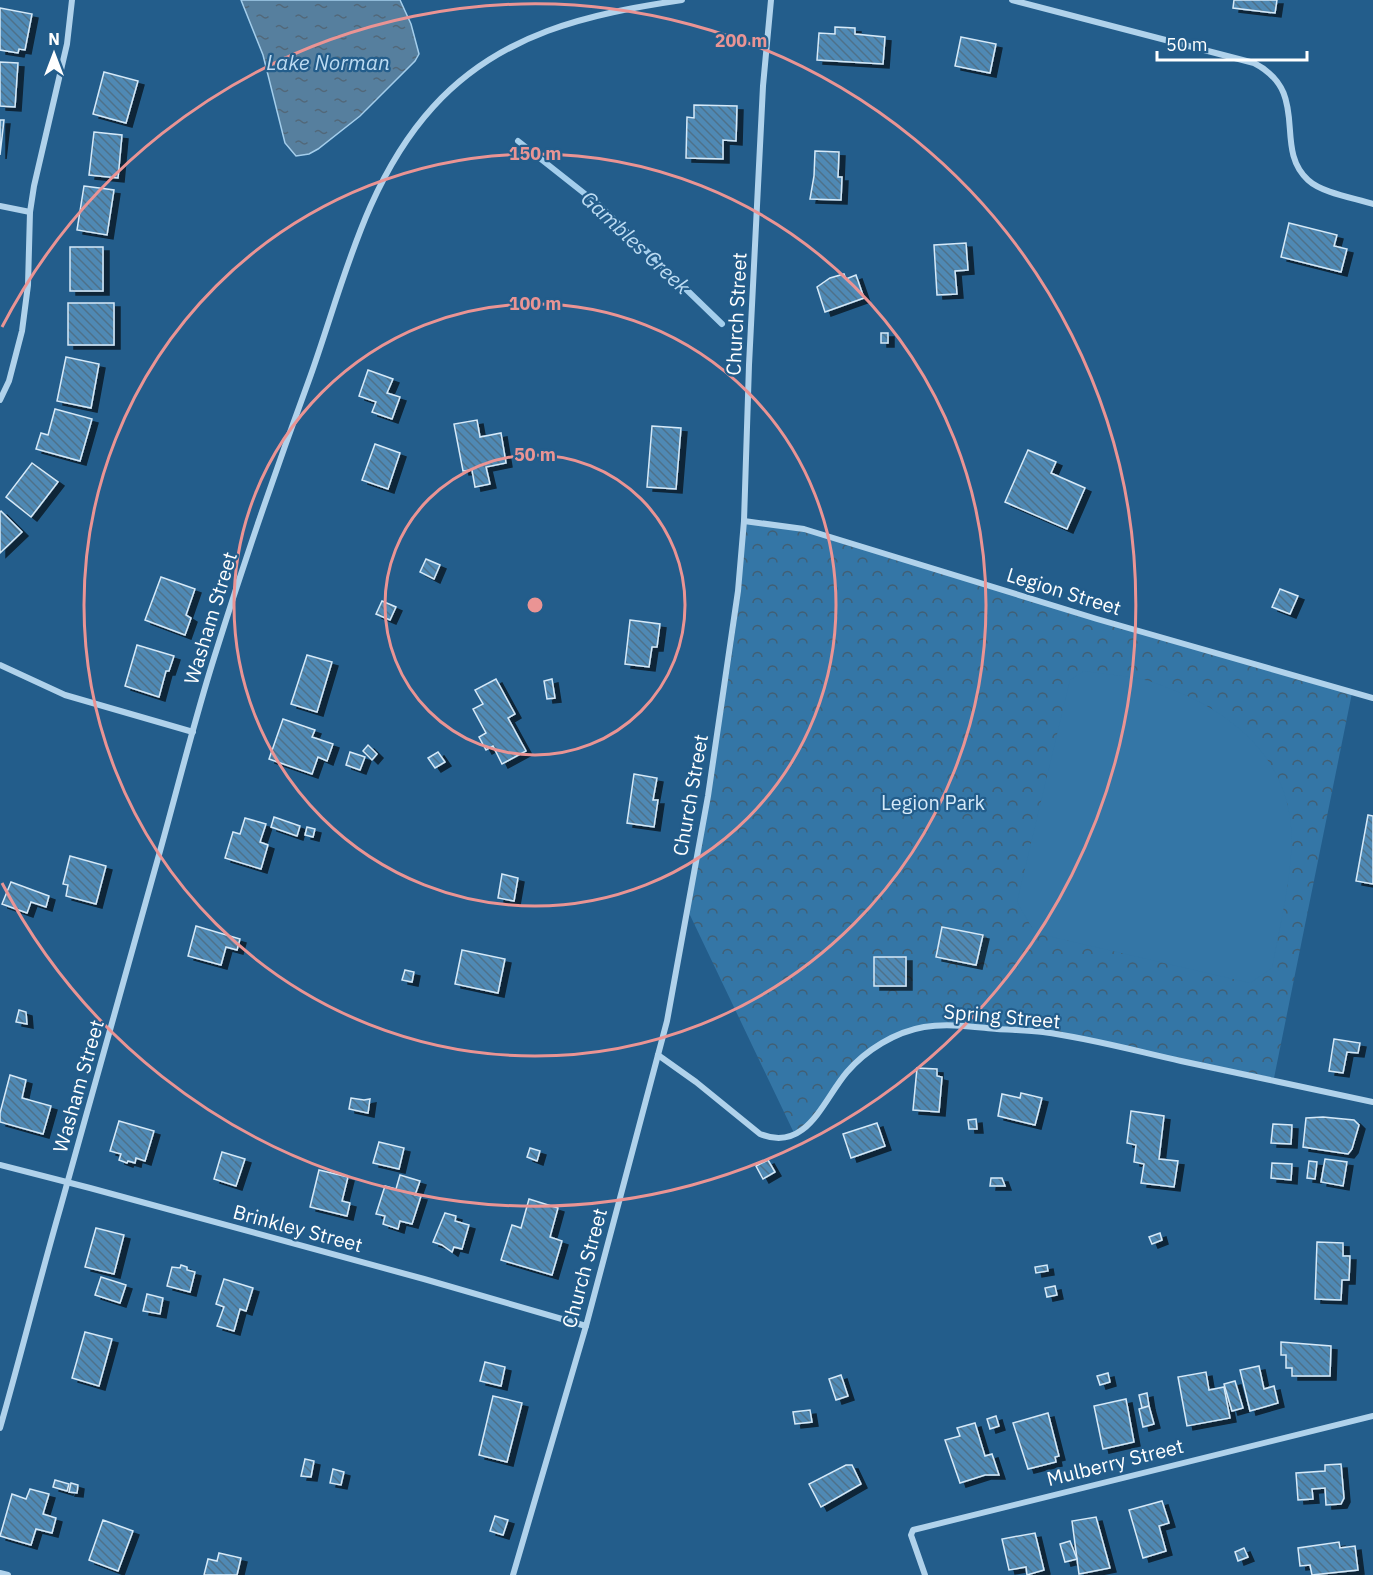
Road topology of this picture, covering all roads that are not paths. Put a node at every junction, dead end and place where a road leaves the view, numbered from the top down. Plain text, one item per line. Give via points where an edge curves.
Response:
1 (72, 0) edge
2 (682, 0) edge
3 (771, 0) edge
4 (1012, 0) edge
5 (1373, 204) edge
6 (0, 206) edge
7 (30, 212) junction
8 (0, 400) edge
9 (744, 521) junction
10 (0, 665) edge
11 (1373, 698) edge
12 (193, 732) junction
13 (658, 1055) junction
14 (1373, 1102) edge
15 (0, 1165) edge
16 (68, 1183) junction
17 (586, 1326) junction
18 (1373, 1416) edge
19 (0, 1428) edge
20 (0, 1573) edge
21 (8, 1575) edge
22 (513, 1575) edge
23 (925, 1575) edge

1 - 7 street via 67,44
2 - 12 street, Washam Street via 594,16 538,33 504,50 456,84 415,127 398,152 382,179 339,286 264,503
3 - 9 street, Church Street via 749,365
4 - 5 street via 1266,69 1284,92 1292,152 1308,181
6 - 7 street
7 - 8 street via 22,331
9 - 11 street, Legion Street via 804,530
9 - 13 street, Church Street via 738,591 708,796
10 - 12 street via 66,695
12 - 16 street, Washam Street
13 - 14 street, Spring Street via 760,1134 780,1139 808,1126 866,1054 885,1041 935,1026 1043,1032
13 - 17 street, Church Street
15 - 16 street, Brinkley Street
16 - 17 street, Brinkley Street
16 - 19 street, Washam Street
17 - 22 street, Church Street
18 - 23 street, Mulberry Street via 913,1530 910,1535
20 - 21 street

